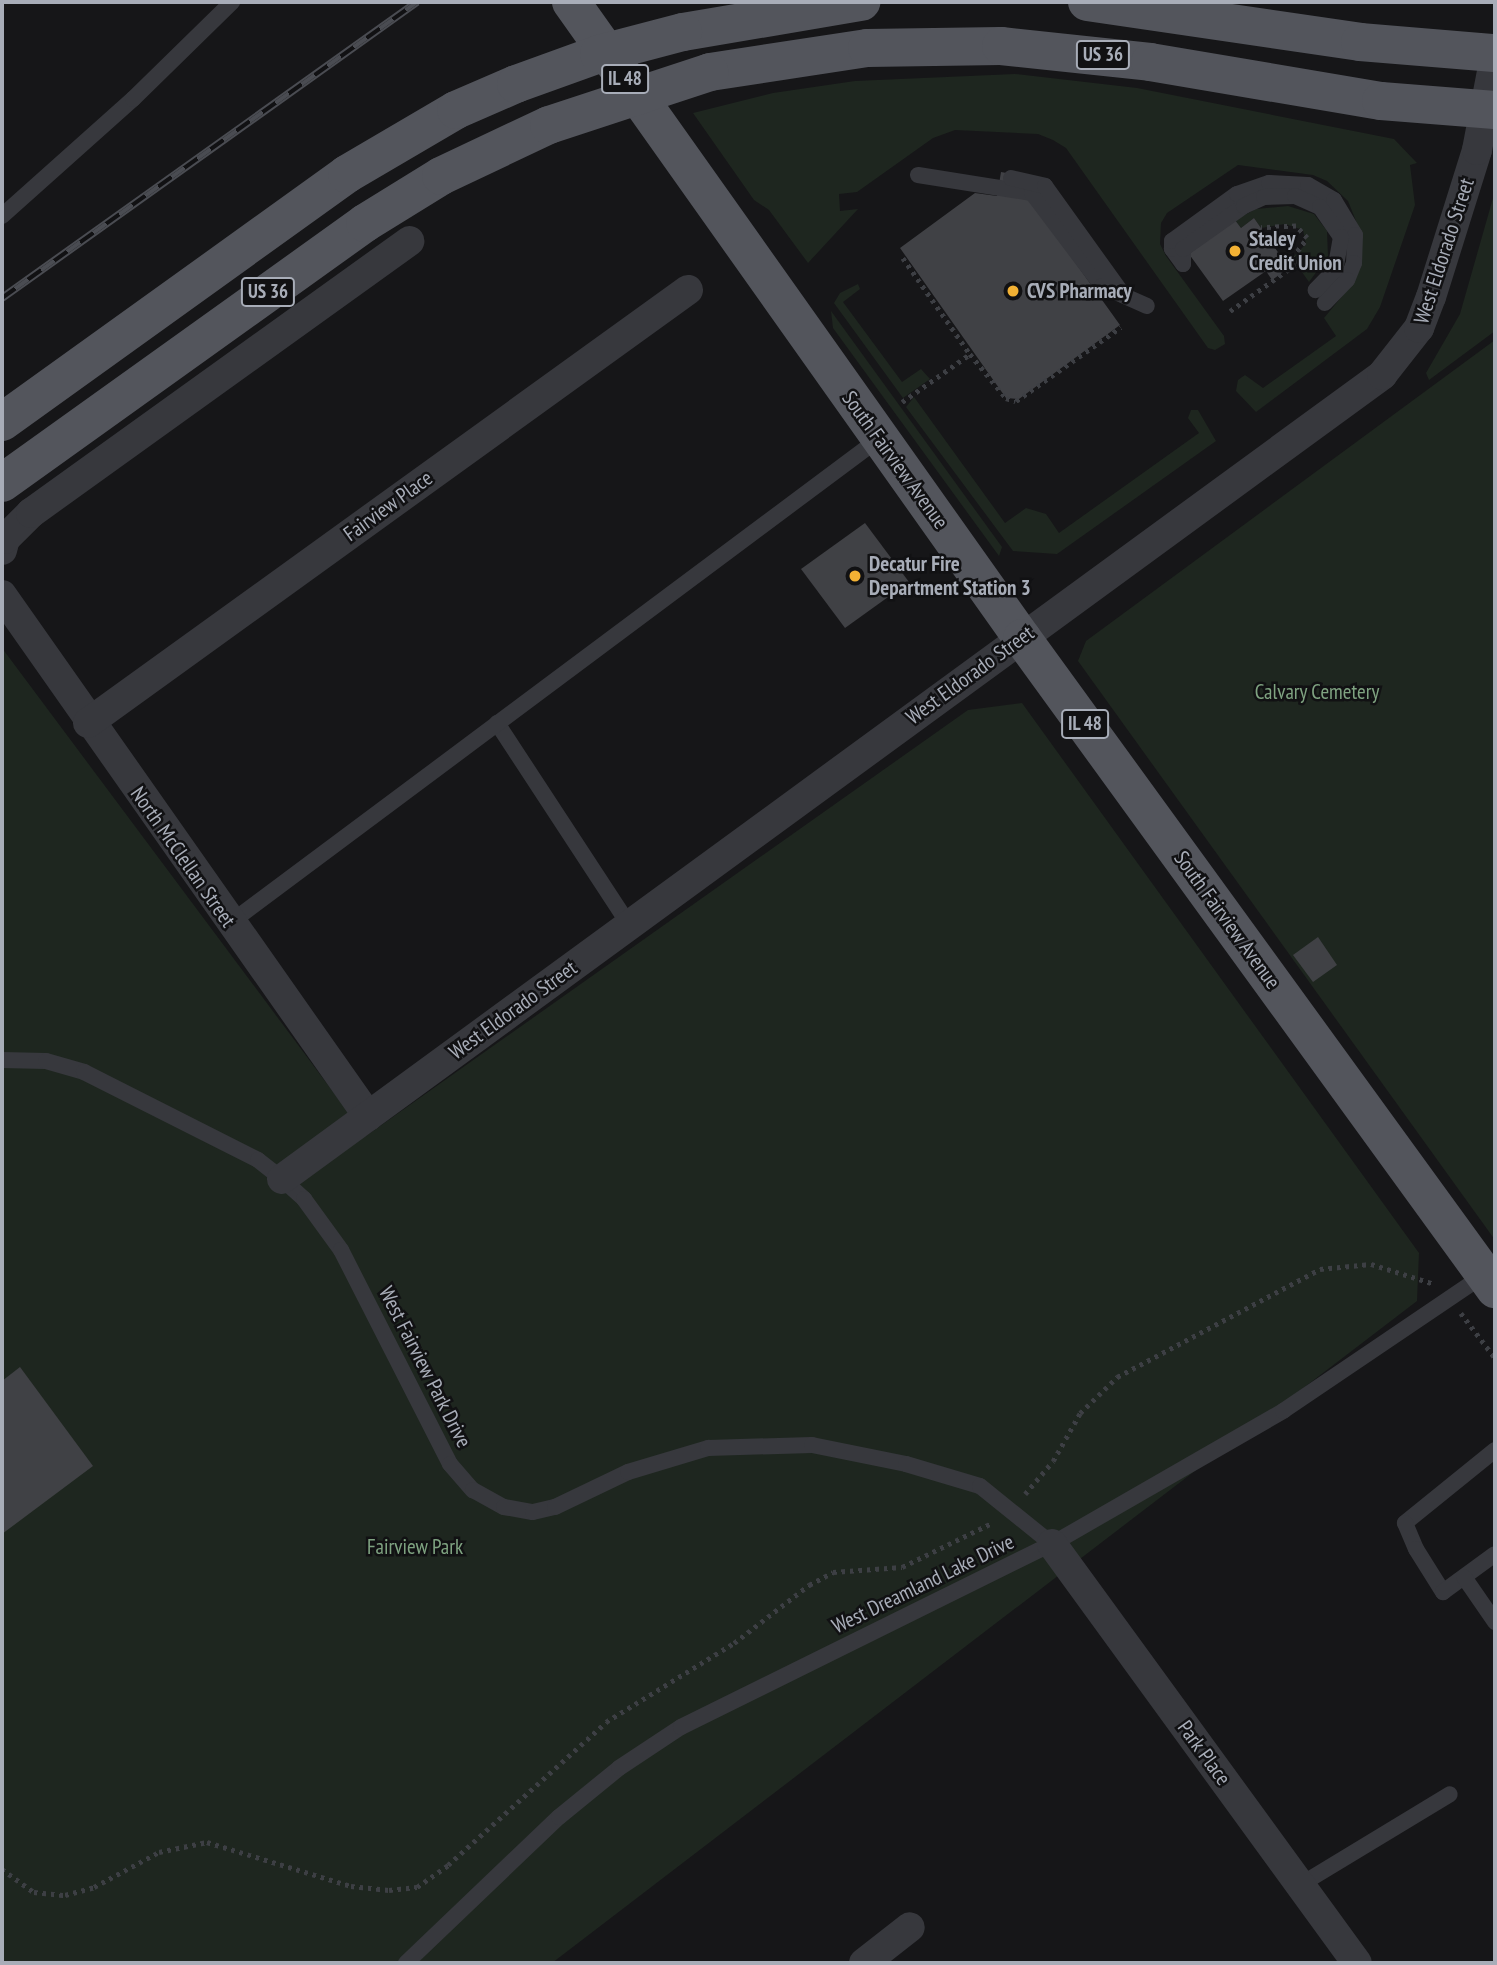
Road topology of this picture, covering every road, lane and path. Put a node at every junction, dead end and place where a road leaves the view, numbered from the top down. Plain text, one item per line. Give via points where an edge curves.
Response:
1 (232, 2) edge
2 (571, 2) edge
3 (861, 2) edge
4 (1087, 2) edge
5 (1495, 54) edge
6 (1491, 110) edge
7 (924, 170) dead end
8 (2, 216) edge
9 (1261, 228) dead end
10 (408, 242) dead end
11 (903, 258) dead end
12 (1182, 264) dead end
13 (688, 290) dead end
14 (1320, 297) dead end
15 (1147, 306) dead end
16 (1230, 311) dead end
17 (1121, 327) dead end
18 (970, 354) junction
19 (902, 402) dead end
20 (2, 422) edge
21 (880, 438) junction
22 (2, 482) edge
23 (2, 550) edge
24 (2, 595) edge
25 (1022, 638) junction
26 (88, 723) junction
27 (497, 723) junction
28 (230, 923) junction
29 (629, 925) junction
30 (2, 1060) edge
31 (368, 1116) junction
32 (282, 1179) junction
33 (1428, 1281) dead end
34 (1490, 1282) edge
35 (1472, 1327) dead end
36 (1495, 1358) edge
37 (1495, 1450) edge
38 (1028, 1491) dead end
39 (995, 1521) dead end
40 (1052, 1544) junction
41 (1495, 1554) edge
42 (1464, 1577) junction
43 (1495, 1622) edge
44 (1450, 1794) dead end
45 (2, 1869) edge
46 (1300, 1885) junction
47 (911, 1927) dead end
48 (406, 1963) edge
49 (864, 1963) edge
50 (1357, 1963) edge

1 - 8 lane via 133,99
2 - 21 main road, South Fairview Avenue / IL 48
3 - 20 main road, US 36, bridge via 683,32 599,54 516,83 415,132 336,181
4 - 5 main road via 1360,42
5 - 6 street, West Eldorado Street
6 - 22 main road, US 36, bridge via 1381,101 1126,58 1001,46 867,48 710,72 549,125 441,176 365,223
6 - 25 street, West Eldorado Street via 1442,268 1419,328 1402,354 1382,375
7 - 15 lane via 1032,193 1102,286
9 - 16 path via 1296,226 1307,238 1292,258 1296,264
10 - 23 street via 31,513 5,539
11 - 18 path
12 - 14 lane via 1172,241 1237,194 1269,183 1308,185 1334,200 1355,235 1354,263 1347,280
13 - 26 street, Fairview Place
17 - 18 path via 1016,401 1006,398
18 - 19 path
21 - 25 main road, South Fairview Avenue / IL 48
21 - 27 lane
24 - 26 street, North McClellan Street
25 - 29 street, West Eldorado Street
25 - 34 main road, South Fairview Avenue / IL 48
26 - 28 street, North McClellan Street
27 - 28 lane
27 - 29 lane
28 - 31 street, North McClellan Street
29 - 31 street, West Eldorado Street
30 - 32 lane, West Fairview Park Drive via 46,1061 85,1072 258,1160
31 - 32 street, West Eldorado Street
32 - 40 lane, West Fairview Park Drive via 304,1199 341,1251 450,1464 473,1490 504,1507 533,1512 555,1507 628,1472 708,1448 812,1445 906,1464 979,1486
33 - 38 path via 1371,1264 1320,1269 1117,1377 1080,1412 1053,1461
34 - 40 lane, West Dreamland Lake Drive via 1283,1410
35 - 36 path
37 - 42 lane via 1405,1523 1443,1592
39 - 45 path via 902,1566 833,1572 809,1585 722,1650 606,1722 448,1865 417,1887 351,1886 207,1842 159,1852 94,1887 65,1895 34,1892
40 - 46 street, Park Place
40 - 48 lane, West Dreamland Lake Drive via 681,1727 618,1768 559,1817
41 - 42 lane
42 - 43 lane
44 - 46 lane
46 - 50 street, Park Place
47 - 49 street

